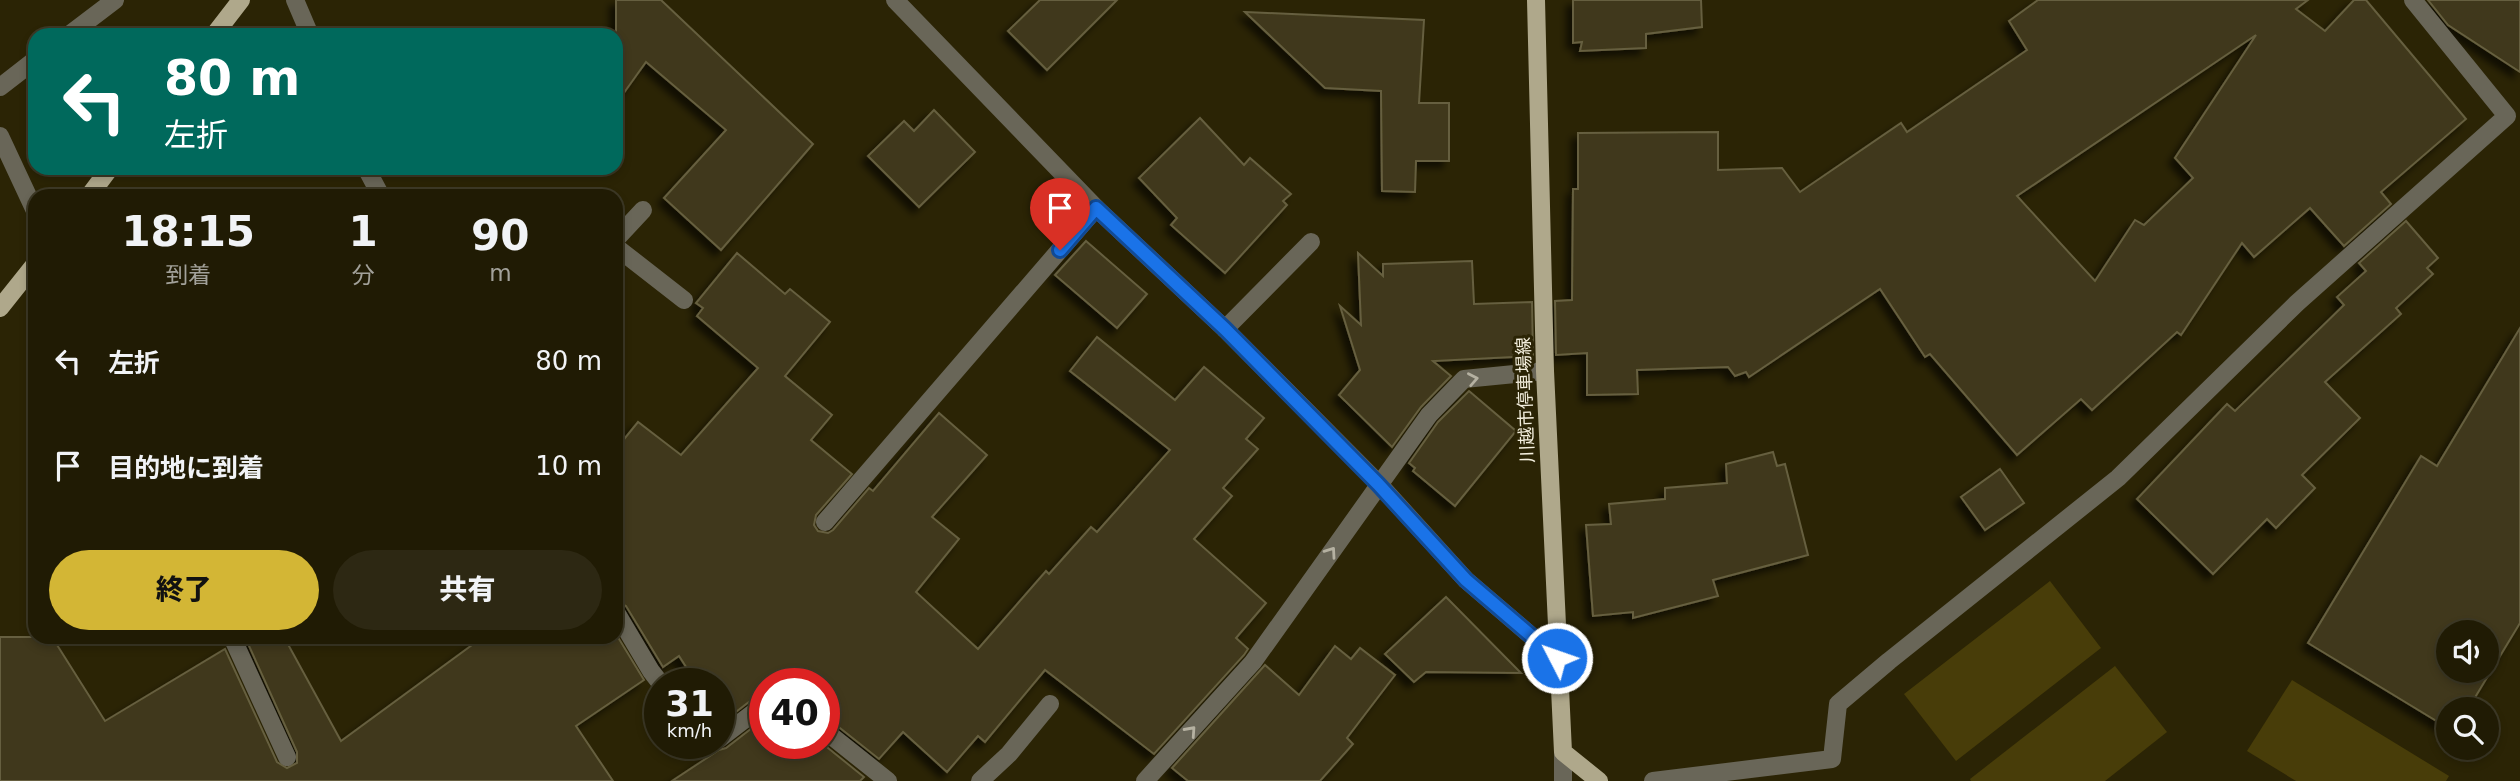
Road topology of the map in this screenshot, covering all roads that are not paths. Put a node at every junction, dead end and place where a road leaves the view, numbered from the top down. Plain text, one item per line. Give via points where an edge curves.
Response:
1 (115, 0) edge
2 (241, 0) edge
3 (295, 0) edge
4 (895, 0) edge
5 (1536, 0) edge
6 (2413, 0) edge
7 (78, 28) edge
8 (219, 28) edge
9 (307, 28) edge
10 (28, 65) edge
11 (0, 87) edge
12 (0, 136) edge
13 (28, 196) edge
14 (1096, 208) junction
15 (643, 210) dead end
16 (623, 231) edge
17 (1311, 242) dead end
18 (623, 252) edge
19 (28, 273) edge
20 (684, 300) dead end
21 (0, 308) edge
22 (1225, 329) junction
23 (1545, 371) junction
24 (1378, 484) junction
25 (825, 522) dead end
26 (623, 624) edge
27 (235, 644) edge
28 (1557, 658) junction
29 (649, 668) edge
30 (1050, 704) dead end
31 (749, 716) edge
32 (735, 727) edge
33 (840, 743) edge
34 (1563, 752) junction
35 (287, 757) dead end
36 (888, 781) edge
37 (980, 781) edge
38 (1145, 781) edge
39 (1563, 781) edge
40 (1599, 781) edge
41 (1653, 781) edge

1 - 7 street
2 - 8 main road
3 - 9 street
4 - 14 street
5 - 23 main road, 川越市停車場線
6 - 41 street via 2507,117 2297,303 2118,478 1838,704 1832,759
10 - 11 street
12 - 13 street
14 - 22 street
14 - 25 street
15 - 16 street
17 - 22 street
18 - 20 street
19 - 21 main road
22 - 24 street
24 -> 23 street via 1429,415 1464,379
23 - 28 main road, 川越市停車場線
24 - 28 street via 1466,580
38 -> 24 street via 1253,662
26 - 29 street
27 - 35 street
28 - 34 main road, 川越市停車場線
30 - 37 street
31 - 32 street
33 - 36 street
34 - 39 street
34 - 40 main road

